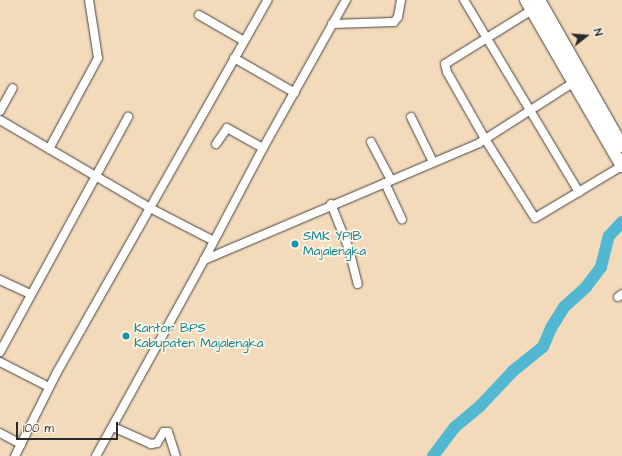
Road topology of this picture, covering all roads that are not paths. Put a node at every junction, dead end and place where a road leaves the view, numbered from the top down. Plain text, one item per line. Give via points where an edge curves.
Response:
1 (89, 0) edge
2 (268, 0) edge
3 (346, 0) edge
4 (401, 0) edge
5 (464, 0) edge
6 (539, 0) edge
7 (529, 5) edge
8 (198, 15) dead end
9 (332, 24) junction
10 (487, 38) junction
11 (244, 41) junction
12 (234, 58) junction
13 (573, 83) junction
14 (13, 88) dead end
15 (295, 93) junction
16 (528, 110) junction
17 (0, 111) edge
18 (128, 117) dead end
19 (410, 117) dead end
20 (0, 120) edge
21 (485, 140) junction
22 (371, 142) dead end
23 (216, 144) dead end
24 (622, 146) edge
25 (263, 148) junction
26 (49, 149) junction
27 (433, 162) junction
28 (622, 166) edge
29 (97, 176) junction
30 (388, 181) junction
31 (579, 192) junction
32 (331, 204) junction
33 (150, 208) junction
34 (402, 219) dead end
35 (214, 241) junction
36 (204, 260) junction
37 (0, 280) edge
38 (358, 284) dead end
39 (30, 294) junction
40 (0, 352) edge
41 (0, 362) edge
42 (49, 387) junction
43 (114, 427) junction
44 (0, 433) edge
45 (21, 444) junction
46 (15, 456) edge
47 (96, 456) edge
48 (176, 456) edge

1 - 26 street via 98,58
2 - 11 street
3 - 9 street
4 - 9 street via 398,17 394,22
5 - 10 street
6 - 24 main road
7 - 10 street
7 - 13 main road
8 - 11 street
9 - 15 street
10 - 16 street
10 - 21 street via 447,61 445,67
11 - 12 street
12 - 15 street
12 - 33 street
13 - 16 street
13 - 28 main road
14 - 17 street
15 - 25 street
16 - 21 street
16 - 31 street
18 - 29 street
19 - 27 street
20 - 26 street
21 - 27 street
21 - 31 street via 534,218
22 - 30 street
23 - 25 street via 227,128
25 - 35 street
26 - 29 street
27 - 30 street
28 - 31 street
29 - 33 street
29 - 39 street
30 - 32 street
30 - 34 street
32 - 36 street
32 - 38 street via 349,249
33 - 35 street
33 - 42 street
35 - 36 street
36 - 43 street
37 - 39 street
39 - 40 street
41 - 42 street
42 - 45 street
43 - 47 street
43 - 48 street via 151,444 157,443 164,432 168,432
44 - 45 street
45 - 46 street

